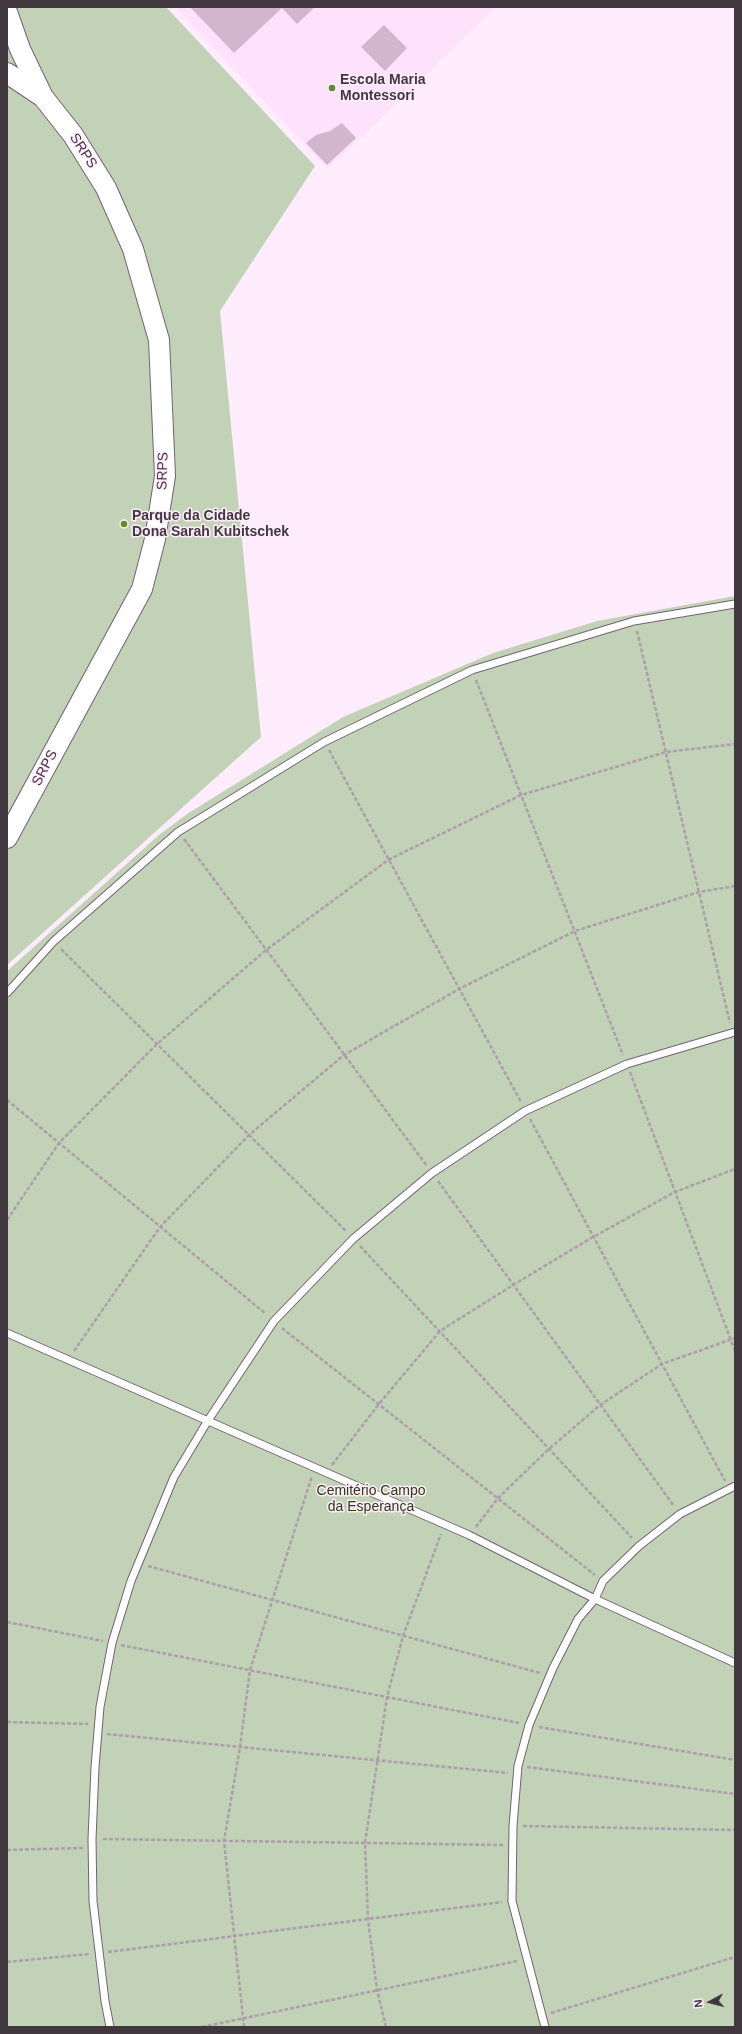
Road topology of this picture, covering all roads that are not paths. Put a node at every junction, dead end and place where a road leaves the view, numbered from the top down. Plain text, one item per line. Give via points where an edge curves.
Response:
1 (7, 12) edge
2 (7, 73) edge
3 (43, 97) junction
4 (735, 604) edge
5 (7, 838) edge
6 (7, 993) edge
7 (734, 1032) edge
8 (7, 1333) edge
9 (207, 1422) junction
10 (735, 1486) edge
11 (595, 1599) junction
12 (735, 1663) edge
13 (110, 2027) edge
14 (545, 2027) edge

1 - 3 main road, SRPS via 20,50
2 - 3 main road, SRPS
3 - 5 main road, SRPS via 73,135 106,188 132,249 159,340 165,476 155,539 142,589
4 - 6 lane via 634,621 472,670 324,742 178,832 54,941
7 - 9 lane via 627,1064 525,1111 432,1173 353,1238 274,1321
8 - 9 lane
9 - 11 lane via 469,1535
9 - 13 lane via 174,1477 130,1581 112,1643 98,1733 92,1839 93,1902 98,1954
10 - 11 lane via 680,1514 639,1546 603,1582
11 - 12 lane
11 - 14 lane via 578,1619 549,1676 529,1725 518,1766 512,1845 512,1901

